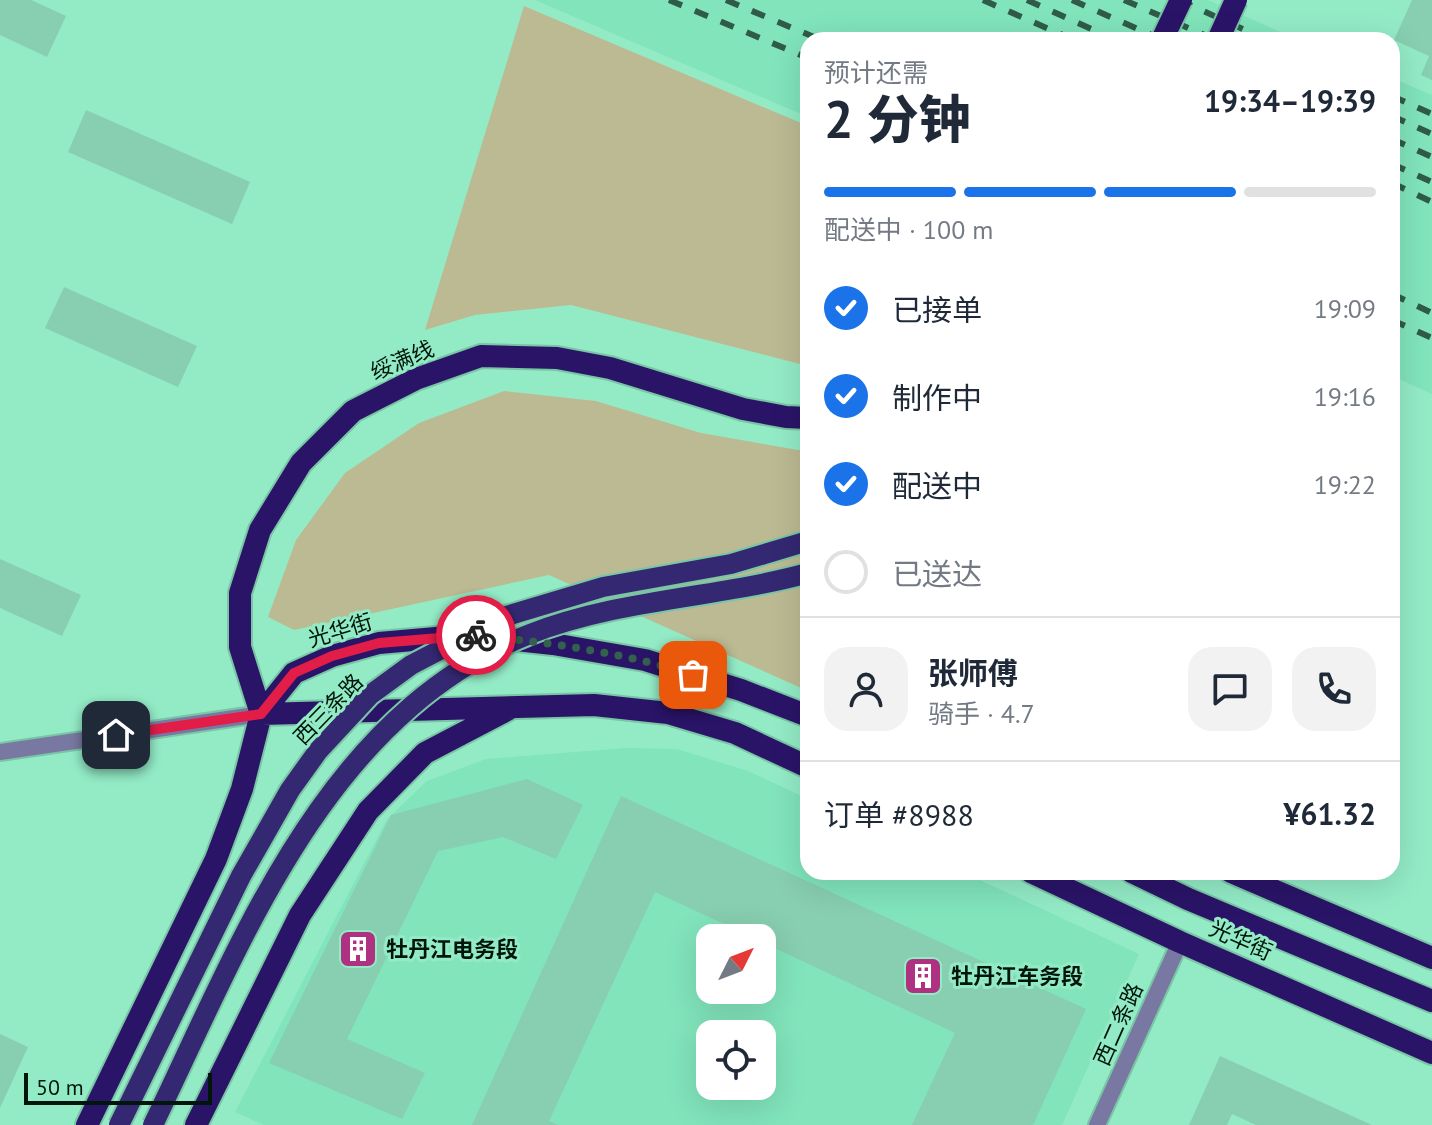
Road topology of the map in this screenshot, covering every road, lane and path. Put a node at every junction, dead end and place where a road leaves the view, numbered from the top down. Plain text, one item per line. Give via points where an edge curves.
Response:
1 (1181, 0) edge
2 (1236, 0) edge
3 (1166, 32) edge
4 (1222, 32) edge
5 (800, 418) edge
6 (800, 543) edge
7 (800, 575) edge
8 (514, 707) junction
9 (800, 713) edge
10 (261, 714) junction
11 (0, 752) edge
12 (800, 763) edge
13 (1048, 880) edge
14 (1149, 880) edge
15 (1250, 880) edge
16 (1180, 942) junction
17 (1432, 958) edge
18 (1432, 1001) edge
19 (1432, 1053) edge
20 (87, 1125) edge
21 (119, 1125) edge
22 (153, 1125) edge
23 (196, 1125) edge
24 (1097, 1125) edge

1 - 3 highway, bridge
2 - 4 highway, bridge
5 - 10 highway, 绥满线 via 743,409 610,368 557,358 481,356 416,379 353,411 301,463 260,530 240,593 240,647
6 - 21 main road, 西三条路, bridge via 731,564 603,587 503,617 411,665 370,695 290,790 241,876
7 - 22 main road, bridge via 597,613 530,634 469,664 425,695 385,731 316,812 259,907
8 - 10 highway
8 - 12 highway via 594,705 668,713 735,733
8 - 23 highway via 425,753 368,811 300,915
9 - 10 highway, 光华街 via 645,660 470,635 379,643 332,656 294,673
10 - 11 street
10 - 20 highway via 242,789 216,859
13 - 16 highway, 光华街
14 - 18 highway, 光华街
15 - 17 highway
16 - 19 highway, 光华街
16 - 24 street, 西二条路

